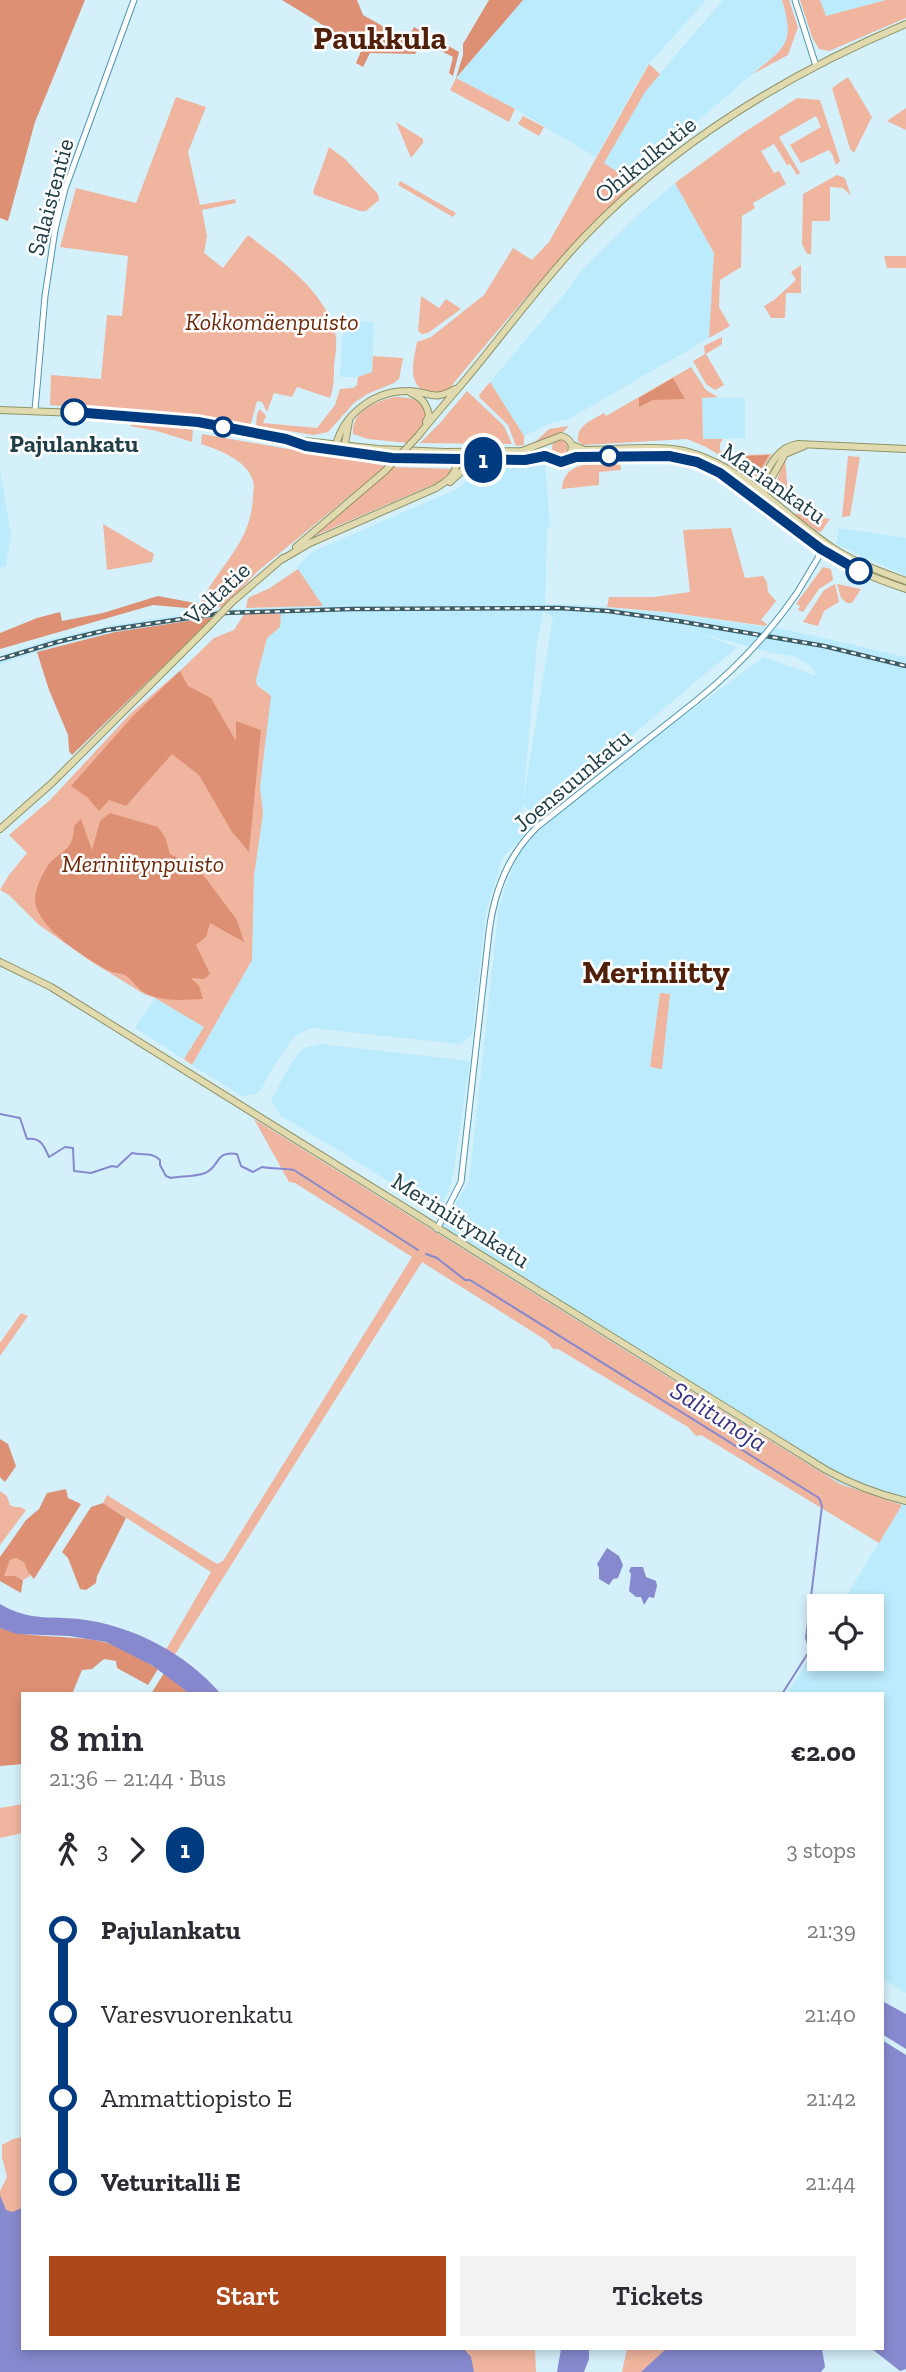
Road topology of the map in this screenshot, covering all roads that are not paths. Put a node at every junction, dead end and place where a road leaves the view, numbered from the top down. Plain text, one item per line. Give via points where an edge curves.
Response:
1 (134, 0) edge
2 (795, 0) edge
3 (906, 24) edge
4 (816, 66) junction
5 (460, 386) junction
6 (406, 391) junction
7 (420, 397) junction
8 (447, 401) junction
9 (0, 410) edge
10 (35, 410) junction
11 (349, 419) junction
12 (420, 435) junction
13 (339, 436) junction
14 (347, 436) junction
15 (286, 439) junction
16 (549, 441) junction
17 (326, 442) junction
18 (572, 445) junction
19 (356, 446) junction
20 (340, 448) junction
21 (906, 449) edge
22 (445, 452) junction
23 (550, 457) junction
24 (568, 459) junction
25 (474, 460) junction
26 (453, 461) junction
27 (436, 488) junction
28 (760, 493) junction
29 (824, 541) junction
30 (821, 549) junction
31 (281, 560) junction
32 (906, 581) edge
33 (906, 589) edge
34 (0, 829) edge
35 (0, 962) edge
36 (438, 1229) junction
37 (906, 1501) edge

1 - 10 street, Salaistentie via 57,220
2 - 4 street
3 - 4 main road, Ohikulkutie
4 - 5 main road, Ohikulkutie via 715,126 654,172 533,294
5 - 6 main road via 438,397
5 - 8 main road, Valtatie
6 - 7 main road
6 - 11 main road via 375,397
7 - 8 main road via 439,404
7 - 12 main road via 429,415
8 - 12 main road, Valtatie
9 - 10 main road
10 - 15 main road via 198,422
11 - 13 main road
11 - 14 main road
12 - 31 main road, Valtatie, bridge
13 - 17 main road
13 - 20 main road
14 - 19 main road
14 - 20 main road
15 - 17 main road
15 - 20 main road via 306,446
16 - 18 main road via 561,436
16 - 22 main road via 522,451
16 - 23 main road
17 - 20 main road
18 - 24 main road
18 - 28 main road, Mariankatu via 585,450 685,451 718,464
19 - 20 main road
19 - 22 main road
20 - 26 main road via 392,458
21 - 28 main road via 792,445 782,449
22 - 26 main road
23 - 24 main road
23 - 25 main road
24 - 30 main road, Mariankatu via 669,456 691,460 720,473
25 - 26 main road
25 - 27 main road via 455,480
26 - 27 main road via 455,472
27 - 31 main road
28 - 29 main road, Mariankatu
29 - 30 street, Joensuunkatu
29 - 32 main road, Mariankatu via 863,565
30 - 33 main road, Mariankatu via 866,575
30 - 36 street, Joensuunkatu, bridge via 774,626 739,665 537,827 516,851 490,921 461,1182
31 - 34 main road, Valtatie, bridge via 232,602
35 - 36 main road, Meriniitynkatu via 51,987
36 - 37 main road, Meriniitynkatu via 826,1470

